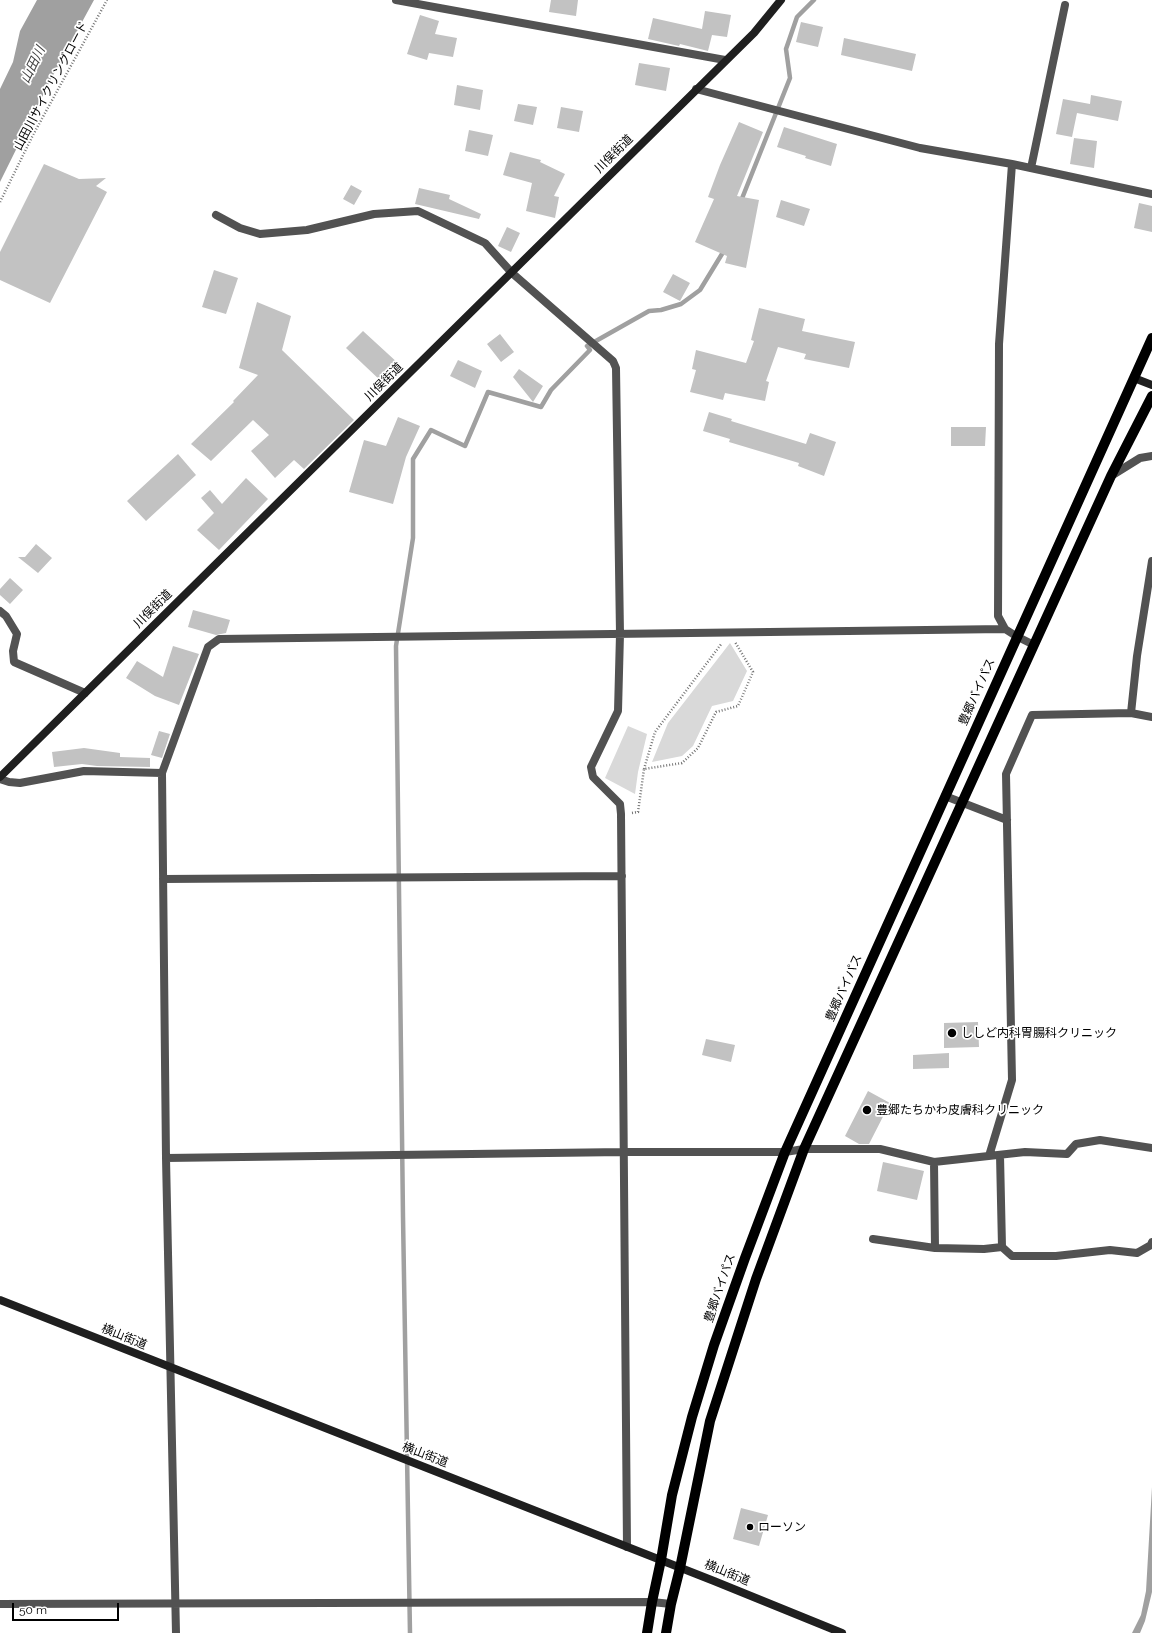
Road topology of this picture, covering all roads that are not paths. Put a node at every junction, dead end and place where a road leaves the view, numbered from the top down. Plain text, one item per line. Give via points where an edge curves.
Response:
1 (396, 0) edge
2 (781, 0) edge
3 (1064, 5) dead end
4 (726, 60) junction
5 (696, 89) junction
6 (1012, 164) junction
7 (1031, 168) junction
8 (1152, 194) edge
9 (216, 215) dead end
10 (512, 273) junction
11 (1152, 338) edge
12 (1134, 378) junction
13 (1152, 385) edge
14 (1152, 396) edge
15 (1152, 456) edge
16 (1111, 476) junction
17 (1152, 561) edge
18 (0, 611) edge
19 (1005, 629) junction
20 (620, 634) junction
21 (1016, 636) junction
22 (1034, 645) junction
23 (85, 693) junction
24 (1130, 713) junction
25 (1152, 718) edge
26 (162, 773) junction
27 (0, 778) edge
28 (945, 796) junction
29 (962, 802) junction
30 (1007, 820) junction
31 (622, 876) junction
32 (163, 880) junction
33 (1152, 1148) edge
34 (804, 1150) junction
35 (624, 1152) junction
36 (785, 1152) junction
37 (1000, 1155) junction
38 (989, 1156) junction
39 (166, 1158) junction
40 (934, 1162) junction
41 (873, 1239) dead end
42 (1152, 1242) edge
43 (1002, 1247) junction
44 (935, 1248) junction
45 (0, 1300) edge
46 (169, 1368) junction
47 (627, 1547) junction
48 (661, 1560) junction
49 (680, 1568) junction
50 (652, 1602) junction
51 (175, 1603) junction
52 (0, 1604) edge
53 (671, 1604) junction
54 (830, 1631) edge
55 (176, 1633) edge
56 (647, 1633) edge
57 (666, 1633) edge
58 (842, 1633) edge

1 - 4 street
2 - 4 main road, 川俣街道 via 754,33
3 - 7 street
4 - 5 main road, 川俣街道
5 - 6 street via 920,148
5 - 10 main road, 川俣街道
6 - 7 street
6 - 19 street via 999,344 998,616
7 - 8 street
9 - 10 street via 240,228 260,234 307,230 374,214 418,211 485,243
10 - 20 street via 613,361 616,368
10 - 23 main road, 川俣街道
11 - 12 main road, 豊郷バイパス
12 - 13 main road
12 - 21 main road, 豊郷バイパス
14 - 16 main road
15 - 16 street via 1140,458
16 - 22 main road
17 - 24 street
18 - 23 street via 17,634 13,651 14,662
19 - 20 street
19 - 21 street
20 - 26 street via 219,638 208,647
20 - 31 street via 618,711 591,767 593,776 620,804
21 - 22 street
21 - 28 main road, 豊郷バイパス
22 - 29 main road
23 - 27 main road, 川俣街道
24 - 25 street
24 - 30 street via 1032,715 1006,774
26 - 27 street via 84,771 20,783
26 - 32 street
28 - 29 street
28 - 36 main road, 豊郷バイパス
29 - 30 street
29 - 34 main road
30 - 38 street via 1012,1080
31 - 32 street
31 - 35 street
32 - 39 street
33 - 37 street via 1100,1140 1076,1144 1067,1154 1025,1152
34 - 36 street
34 - 40 street via 880,1149
34 - 49 main road via 756,1279 710,1420
35 - 36 street
35 - 39 street
35 - 47 street
36 - 48 main road, 豊郷バイパス via 744,1258 692,1417 672,1495
37 - 38 street
37 - 43 street
38 - 40 street
39 - 46 street
40 - 44 street
41 - 44 street
42 - 43 street via 1137,1253 1110,1250 1056,1256 1012,1256
43 - 44 street
45 - 46 main road, 横山街道
46 - 47 main road, 横山街道
46 - 51 street
47 - 48 main road, 横山街道
48 - 49 main road, 横山街道
48 - 50 main road, 豊郷バイパス
49 - 53 main road
49 - 54 main road, 横山街道
50 - 51 street
50 - 53 street
50 - 56 main road, 豊郷バイパス
51 - 52 street
51 - 55 street
53 - 57 main road
54 - 58 main road, 横山街道

